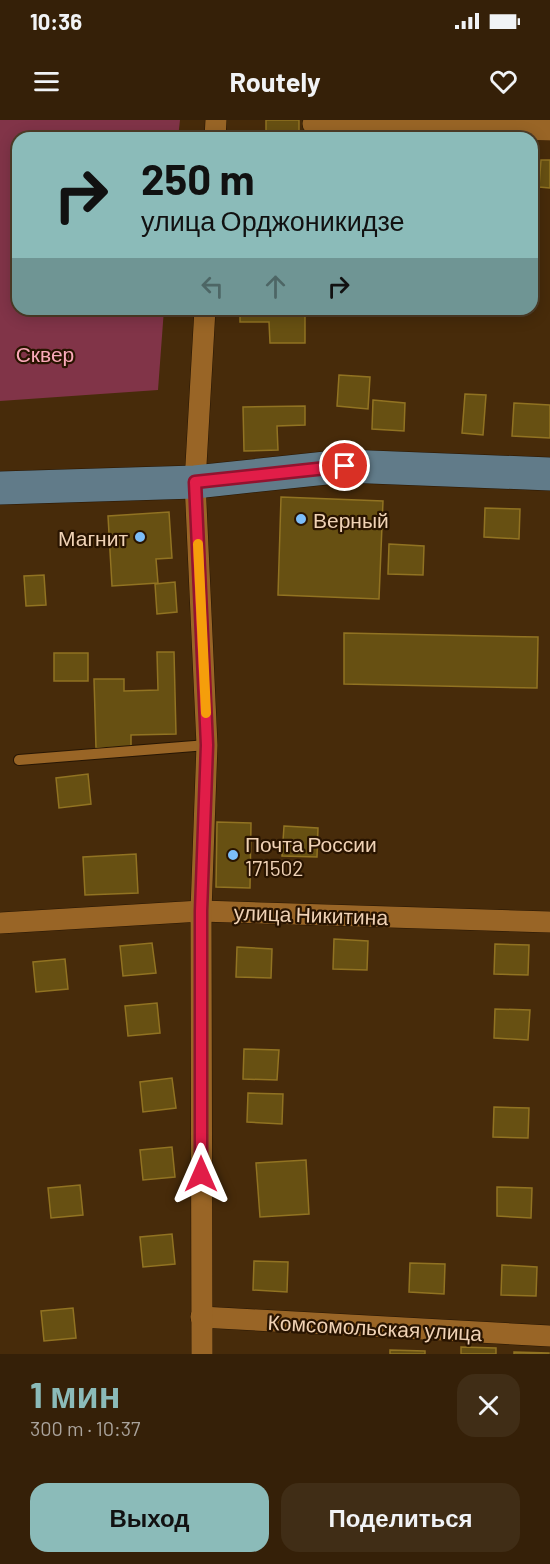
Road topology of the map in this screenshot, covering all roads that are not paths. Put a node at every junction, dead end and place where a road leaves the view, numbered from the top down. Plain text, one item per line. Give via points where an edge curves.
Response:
1 (314, 122) edge
2 (550, 130) edge
3 (205, 315) edge
4 (550, 474) edge
5 (195, 482) junction
6 (0, 488) edge
7 (207, 745) junction
8 (19, 760) dead end
9 (201, 911) junction
10 (550, 922) edge
11 (0, 923) edge
12 (201, 1317) junction
13 (550, 1336) edge
14 (202, 1354) edge

1 - 2 street
3 - 5 street
4 - 5 main road via 345,466
5 - 6 main road
5 - 7 street
7 - 8 lane
7 - 9 street
9 - 10 street, улица Никитина
9 - 11 street, улица Никитина
9 - 12 street
12 - 13 street, Комсомольская улица
12 - 14 street

